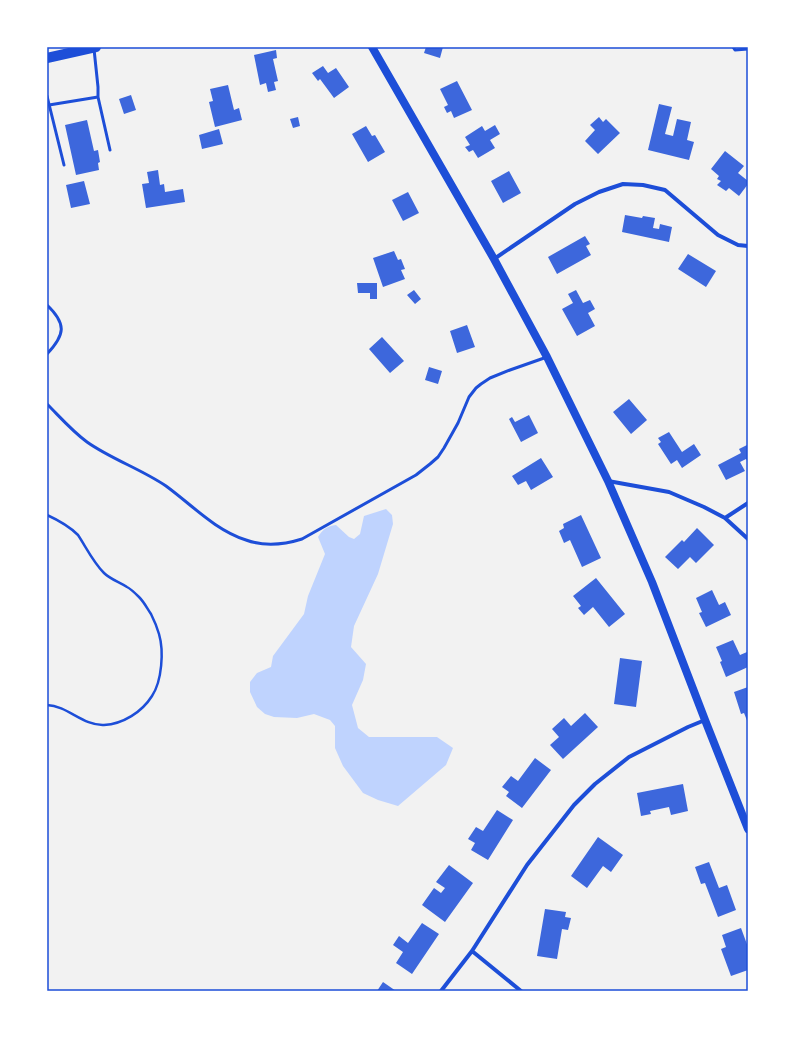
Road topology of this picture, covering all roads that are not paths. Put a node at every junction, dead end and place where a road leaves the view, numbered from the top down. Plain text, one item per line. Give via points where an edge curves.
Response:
1 (95, 47) edge
2 (372, 47) edge
3 (733, 47) edge
4 (748, 49) edge
5 (47, 58) edge
6 (47, 96) edge
7 (98, 97) junction
8 (49, 105) junction
9 (110, 150) dead end
10 (64, 165) dead end
11 (748, 246) edge
12 (494, 259) junction
13 (47, 306) edge
14 (47, 354) edge
15 (547, 357) junction
16 (47, 404) edge
17 (608, 481) junction
18 (748, 503) edge
19 (725, 518) junction
20 (748, 539) edge
21 (705, 720) junction
22 (748, 829) edge
23 (472, 951) junction
24 (441, 991) edge
25 (521, 991) edge

1 - 5 main road
1 - 7 lane
2 - 12 main road
3 - 4 lane via 735,50
6 - 8 lane
7 - 8 lane
7 - 9 lane
8 - 10 lane
11 - 12 street via 738,245 718,235 665,190 623,184 575,204
12 - 15 main road
13 - 14 lane via 60,320 61,329 58,342
15 - 16 lane via 490,378 476,388 438,457 416,475 302,539 270,545 229,534 157,481 87,442
15 - 17 main road
17 - 19 street via 669,492 704,506
17 - 21 main road via 652,582
18 - 19 street
19 - 20 street
21 - 22 main road
21 - 23 street via 629,757 595,784 574,805 527,865
23 - 24 street
23 - 25 street

